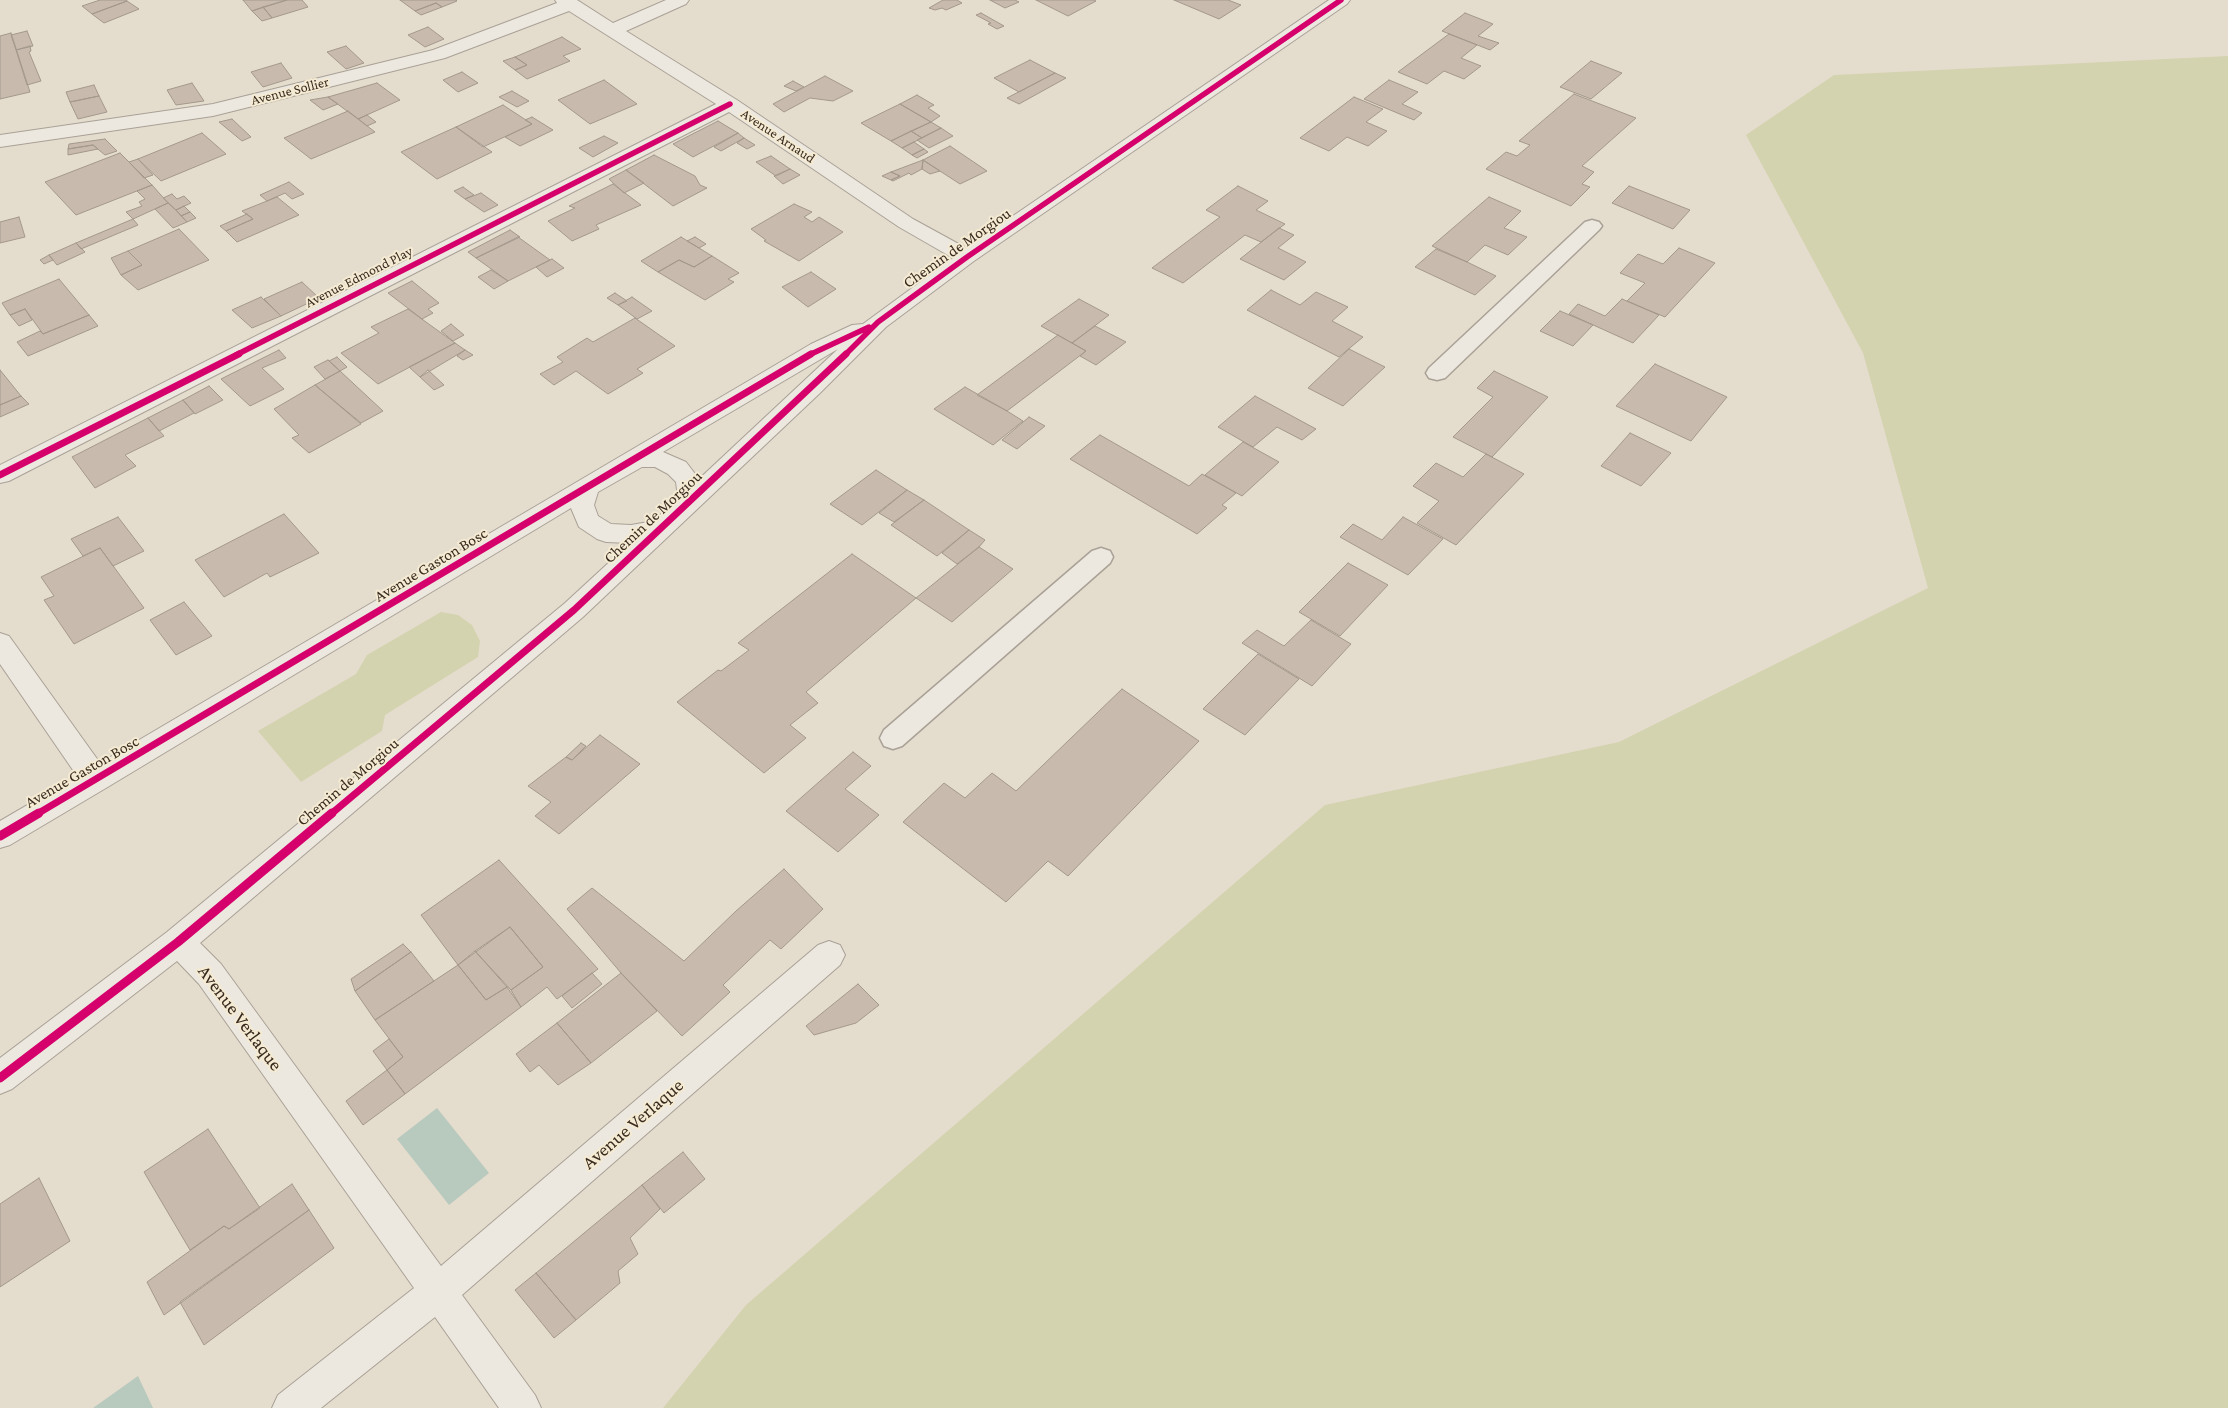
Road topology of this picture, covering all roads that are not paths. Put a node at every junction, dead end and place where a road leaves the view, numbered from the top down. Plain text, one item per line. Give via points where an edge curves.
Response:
1 (680, 0) edge
2 (1341, 0) edge
3 (568, 2) edge
4 (611, 30) junction
5 (730, 104) junction
6 (0, 141) edge
7 (1592, 226) dead end
8 (966, 257) junction
9 (878, 322) junction
10 (1437, 373) dead end
11 (630, 462) junction
12 (0, 475) edge
13 (588, 488) junction
14 (691, 501) junction
15 (662, 528) junction
16 (1101, 557) dead end
17 (0, 643) edge
18 (894, 738) dead end
19 (96, 780) junction
20 (0, 836) edge
21 (178, 942) junction
22 (829, 955) dead end
23 (0, 1078) edge
24 (438, 1292) junction
25 (292, 1408) edge
26 (522, 1408) edge

1 - 4 street
2 - 8 street, Chemin de Morgiou
3 - 4 street, Avenue Arnaud
3 - 6 street, Avenue Sollier via 439,54 213,110
4 - 5 street, Avenue Arnaud
5 - 8 street, Avenue Arnaud via 906,224
5 - 12 street, Avenue Edmond Play
7 - 10 lane
8 - 9 street, Chemin de Morgiou
9 - 11 street, Avenue Gaston Bosc via 819,349
9 - 14 street, Chemin de Morgiou
11 - 13 street, Avenue Gaston Bosc
11 - 14 street via 642,458 658,459 677,468 688,480
13 - 15 street via 582,505 588,521 606,533 631,534
13 - 19 street, Avenue Gaston Bosc
14 - 15 street, Chemin de Morgiou
15 - 21 street, Chemin de Morgiou via 574,610
16 - 18 lane
17 - 19 street
19 - 20 street, Avenue Gaston Bosc
21 - 23 street, Chemin de Morgiou
21 - 24 street, Avenue Verlaque via 210,974
22 - 24 street, Avenue Verlaque
24 - 25 street, Avenue Verlaque
24 - 26 street, Avenue Verlaque

